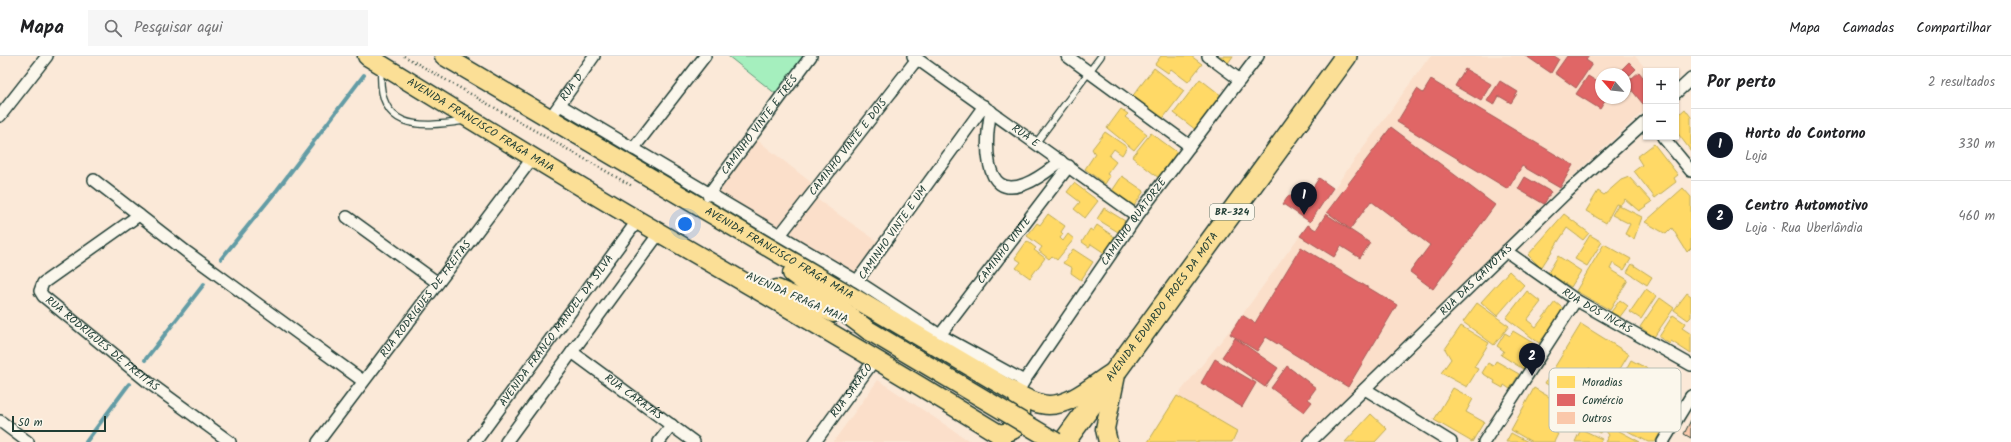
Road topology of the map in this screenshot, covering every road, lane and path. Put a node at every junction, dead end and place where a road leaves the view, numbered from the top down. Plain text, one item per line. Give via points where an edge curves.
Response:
1 (47, 56) edge
2 (404, 56) edge
3 (444, 56) edge
4 (594, 56) edge
5 (705, 56) edge
6 (811, 56) edge
7 (1067, 56) edge
8 (1101, 56) edge
9 (1208, 56) edge
10 (1258, 56) edge
11 (1346, 56) edge
12 (915, 58) edge
13 (374, 60) edge
14 (1089, 72) junction
15 (1691, 79) edge
16 (1240, 80) junction
17 (1679, 90) edge
18 (4, 104) edge
19 (987, 109) junction
20 (554, 112) junction
21 (0, 116) edge
22 (472, 119) junction
23 (1643, 124) edge
24 (1665, 140) edge
25 (1036, 143) junction
26 (1190, 146) junction
27 (633, 149) junction
28 (534, 156) junction
29 (1065, 164) junction
30 (1691, 171) edge
31 (94, 180) dead end
32 (636, 188) dead end
33 (708, 195) junction
34 (139, 214) junction
35 (1137, 216) junction
36 (346, 217) dead end
37 (638, 220) junction
38 (737, 230) junction
39 (660, 232) junction
40 (780, 235) junction
41 (1506, 250) junction
42 (707, 258) junction
43 (857, 281) junction
44 (438, 283) junction
45 (1576, 300) junction
46 (862, 327) junction
47 (940, 335) junction
48 (572, 352) junction
49 (875, 359) junction
50 (1691, 365) edge
51 (1118, 369) junction
52 (363, 381) junction
53 (1020, 388) junction
54 (1365, 389) junction
55 (1691, 396) edge
56 (1681, 412) edge
57 (0, 421) edge
58 (672, 425) junction
59 (1669, 432) edge
60 (999, 439) edge
61 (28, 442) edge
62 (230, 442) edge
63 (318, 442) edge
64 (475, 442) edge
65 (506, 442) edge
66 (659, 442) edge
67 (694, 442) edge
68 (815, 442) edge
69 (1056, 442) edge
70 (1064, 442) edge
71 (1108, 442) edge
72 (1310, 442) edge
73 (1452, 442) edge
74 (1484, 442) edge
75 (1663, 442) edge

1 - 18 street
2 - 32 path
3 - 20 main road, AVENIDA FRANCISCO FRAGA MAIA
4 - 20 street, RUA D
5 - 27 street
6 - 33 street, CAMINHO VINTE E TRÊS
7 - 14 street
8 - 14 lane
9 - 16 street
10 - 16 street, CAMINHO QUATORZE
11 - 51 highway, AVENIDA EDUARDO FROES DA MOTA / BR-324
12 - 19 street, RUA E
12 - 40 street, CAMINHO VINTE E DOIS
13 - 22 main road, AVENIDA FRANCISCO FRAGA MAIA
13 - 22 lane via 382,97 387,108 399,118 412,124 429,125
14 - 25 lane
14 - 26 street
15 - 17 street
16 - 26 street, CAMINHO QUATORZE
18 - 21 street
19 - 25 street, RUA E
19 - 29 street via 988,165 994,177 1002,184 1013,187 1025,185
19 - 43 street, CAMINHO VINTE E UM
20 - 27 street
20 - 38 main road, AVENIDA FRANCISCO FRAGA MAIA
22 - 28 main road, AVENIDA FRANCISCO FRAGA MAIA
23 - 41 street, RUA DAS GAIVOTAS
24 - 30 street
25 - 29 street, RUA E
26 - 35 street, CAMINHO QUATORZE
27 - 33 street
28 - 37 main road, AVENIDA FRANCISCO FRAGA MAIA
28 - 44 street, RUA RODRIGUES DE FREITAS
29 - 35 street, RUA E
29 - 47 street, CAMINHO VINTE
31 - 34 street
33 - 40 street
34 - 52 street
34 - 62 street, RUA RODRIGUES DE FREITAS via 43,283 40,291 148,382
35 - 53 street, CAMINHO QUATORZE
36 - 44 street
37 - 39 main road, AVENIDA FRANCISCO FRAGA MAIA
37 - 64 street, AVENIDA FRANCO MANOEL DA SILVA
38 - 46 main road, AVENIDA FRAGA MAIA
38 - 53 main road, AVENIDA FRANCISCO FRAGA MAIA
39 - 42 main road, AVENIDA FRANCISCO FRAGA MAIA
39 - 48 street
40 - 43 street
41 - 45 street, RUA DOS INCAS
41 - 54 street, RUA DAS GAIVOTAS
42 - 46 main road, AVENIDA FRAGA MAIA
42 - 49 main road, AVENIDA FRANCISCO FRAGA MAIA
43 - 47 street, CAMINHO VINTE E UM
44 - 52 street, RUA RODRIGUES DE FREITAS
45 - 50 street, RUA DOS INCAS
45 - 74 street
46 - 69 main road, bridge
47 - 53 street, CAMINHO VINTE E UM
48 - 58 street, RUA CARAJÁS
48 - 65 street
49 - 60 main road, AVENIDA FRANCISCO FRAGA MAIA
49 - 68 street, RUA SARACO
51 - 53 main road, AVENIDA FRANCISCO FRAGA MAIA via 1062,403 1049,405 1035,402
51 - 70 highway, AVENIDA EDUARDO FROES DA MOTA / BR-324
51 - 71 main road via 1105,429
52 - 63 street, RUA RODRIGUES DE FREITAS
53 - 60 main road via 1022,416 1014,430
54 - 72 street, RUA DAS GAIVOTAS
54 - 73 street
55 - 56 street
57 - 61 street
58 - 66 street
58 - 67 street, RUA CARAJÁS
59 - 75 street

